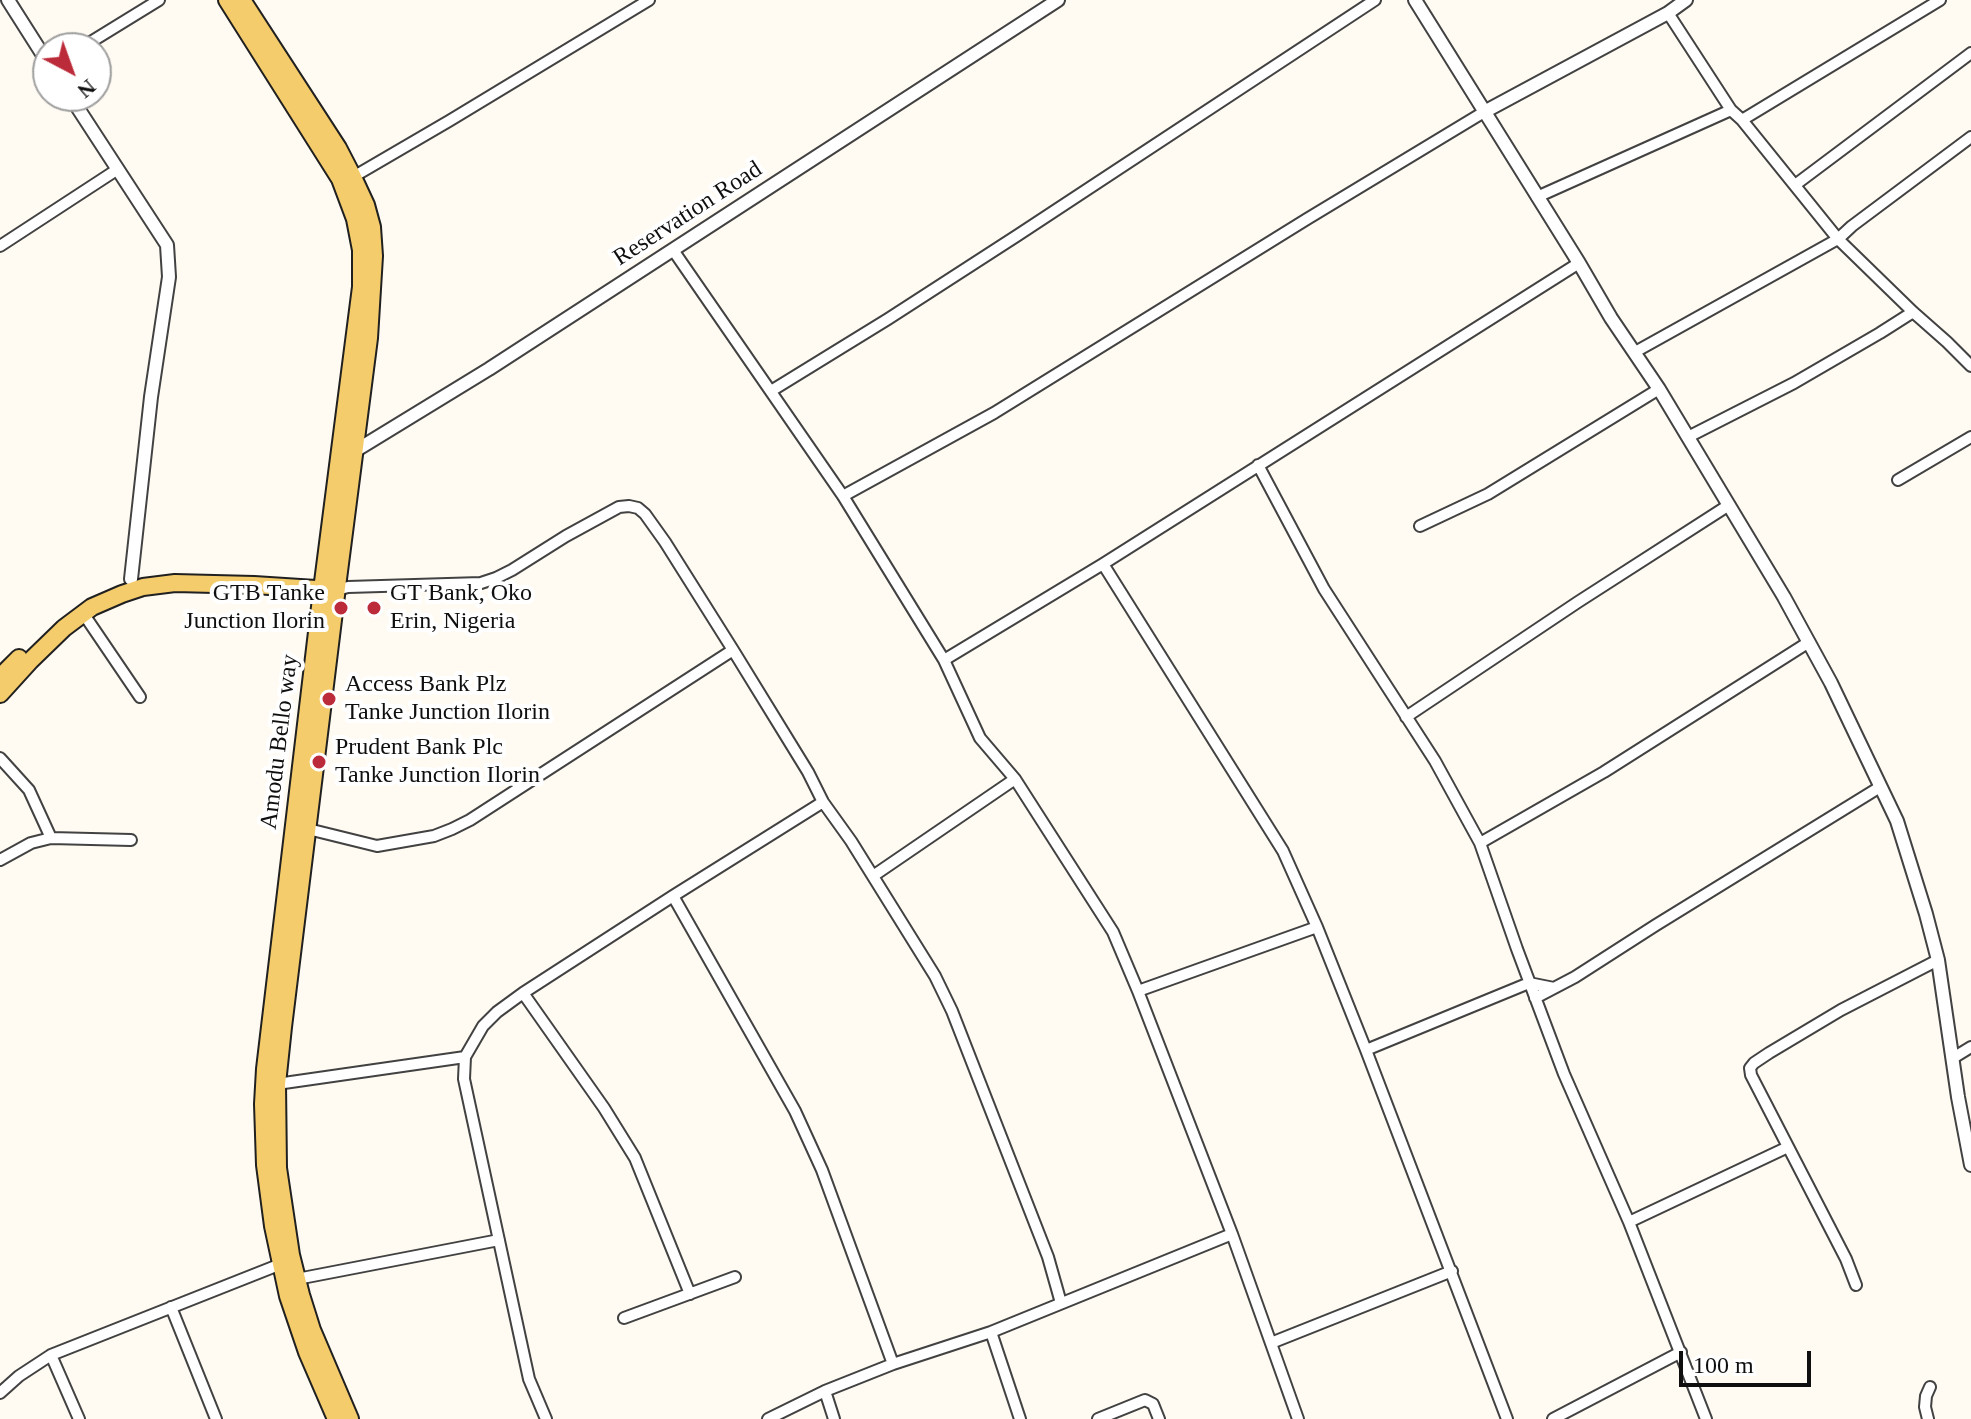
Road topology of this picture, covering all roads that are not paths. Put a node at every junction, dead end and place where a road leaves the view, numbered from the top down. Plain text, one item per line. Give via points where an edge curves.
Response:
1 (8, 0) edge
2 (159, 0) edge
3 (227, 0) edge
4 (242, 0) edge
5 (649, 0) edge
6 (1058, 0) edge
7 (1375, 0) edge
8 (1415, 0) edge
9 (1686, 0) edge
10 (1940, 0) edge
11 (1668, 13) junction
12 (107, 32) edge
13 (32, 38) edge
14 (1971, 53) edge
15 (1731, 110) junction
16 (81, 112) edge
17 (1484, 112) junction
18 (1742, 120) junction
19 (1971, 137) edge
20 (118, 169) junction
21 (353, 177) junction
22 (1795, 185) junction
23 (1537, 197) junction
24 (1838, 239) junction
25 (0, 246) edge
26 (673, 250) junction
27 (1579, 263) junction
28 (1913, 312) junction
29 (1635, 352) junction
30 (1971, 366) edge
31 (1659, 389) junction
32 (771, 391) junction
33 (1688, 437) junction
34 (1971, 437) edge
35 (347, 455) junction
36 (1258, 465) junction
37 (1898, 480) dead end
38 (843, 496) junction
39 (1729, 505) junction
40 (1420, 526) dead end
41 (1103, 564) junction
42 (131, 579) junction
43 (334, 585) junction
44 (83, 613) junction
45 (1809, 642) junction
46 (733, 650) junction
47 (944, 660) junction
48 (0, 677) edge
49 (0, 694) edge
50 (140, 697) dead end
51 (1406, 717) junction
52 (0, 758) edge
53 (1015, 779) junction
54 (1880, 787) junction
55 (823, 802) junction
56 (308, 829) junction
57 (51, 838) junction
58 (131, 840) dead end
59 (1480, 843) junction
60 (0, 860) edge
61 (873, 876) junction
62 (673, 896) junction
63 (1317, 927) junction
64 (1938, 960) junction
65 (1529, 983) junction
66 (1554, 988) junction
67 (1138, 991) junction
68 (523, 993) junction
69 (1535, 998) junction
70 (1971, 1047) edge
71 (1366, 1050) junction
72 (465, 1057) junction
73 (1953, 1058) junction
74 (277, 1084) junction
75 (1788, 1147) junction
76 (1971, 1165) edge
77 (1629, 1222) junction
78 (1232, 1234) junction
79 (499, 1240) junction
80 (281, 1264) junction
81 (1452, 1271) junction
82 (735, 1277) dead end
83 (297, 1279) junction
84 (1856, 1285) dead end
85 (690, 1294) junction
86 (1061, 1303) junction
87 (171, 1307) junction
88 (624, 1318) dead end
89 (991, 1332) junction
90 (1271, 1343) junction
91 (1681, 1352) junction
92 (51, 1355) junction
93 (893, 1364) junction
94 (1930, 1387) dead end
95 (825, 1391) junction
96 (0, 1393) edge
97 (332, 1417) edge
98 (79, 1419) edge
99 (216, 1419) edge
100 (350, 1419) edge
101 (546, 1419) edge
102 (768, 1419) edge
103 (834, 1419) edge
104 (1020, 1419) edge
105 (1098, 1419) edge
106 (1159, 1419) edge
107 (1298, 1419) edge
108 (1507, 1419) edge
109 (1553, 1419) edge
110 (1706, 1419) edge
111 (1928, 1419) edge

1 - 13 street
2 - 12 street
3 - 35 main road, Amodu Bello way via 340,179 355,219 361,287
4 - 21 main road, Amodu Bello way
5 - 21 street
6 - 26 street, Reservation Road
7 - 32 street
8 - 17 street
9 - 11 street
10 - 18 street
11 - 15 street
11 - 17 street
14 - 22 street
15 - 18 street
15 - 23 street
16 - 20 street
17 - 23 street
17 - 38 street via 994,413
18 - 22 street
19 - 24 street
20 - 25 street
20 - 42 street via 167,245 169,258
21 - 35 main road, Amodu Bello way via 372,227 374,256 369,338
22 - 24 street
23 - 27 street
24 - 28 street
24 - 29 street
26 - 32 street
26 - 35 street, Reservation Road
27 - 29 street
27 - 36 street
28 - 30 street
28 - 33 street via 1794,383
29 - 31 street
31 - 33 street
31 - 40 street via 1488,494
32 - 38 street
33 - 39 street
34 - 37 street
35 - 43 main road, Amodu Bello way
36 - 41 street
36 - 51 street via 1324,589
38 - 47 street
39 - 45 street
39 - 51 street
41 - 47 street
41 - 63 street via 1283,851
42 - 43 main road via 214,573
42 - 48 main road via 72,609
43 - 44 main road via 175,583 143,587
43 - 46 street via 481,583 629,506 652,521
43 - 56 main road, Amodu Bello way
43 - 80 main road, Amodu Bello way via 265,1069 265,1165
44 - 49 main road
44 - 50 street
45 - 54 street
45 - 59 street via 1604,772
46 - 55 street
46 - 56 street via 452,829 377,846
47 - 53 street via 980,738
51 - 59 street
52 - 57 street via 29,790
53 - 61 street
53 - 67 street via 1113,932
54 - 64 street via 1910,858
54 - 66 street
55 - 61 street
55 - 62 street
56 - 74 main road, Amodu Bello way
57 - 58 street
57 - 60 street
59 - 65 street
61 - 86 street via 952,1011
62 - 68 street
62 - 93 street via 795,1111
63 - 67 street
63 - 71 street
64 - 73 street
64 - 75 street via 1754,1063 1751,1075
65 - 66 street
65 - 69 street
65 - 71 street
66 - 69 street
67 - 78 street
68 - 72 street via 483,1026
68 - 85 street via 635,1158
69 - 77 street
70 - 73 street
71 - 81 street
72 - 74 street
72 - 79 street via 464,1079
73 - 76 street
74 - 83 main road, Amodu Bello way via 278,1168
75 - 77 street
75 - 84 street
77 - 91 street
78 - 86 street
78 - 90 street
79 - 83 street
79 - 101 street via 529,1379
80 - 87 street
80 - 97 main road, Amodu Bello way
81 - 90 street
81 - 108 street
82 - 85 street
83 - 100 main road, Amodu Bello way via 312,1330
85 - 88 street
86 - 89 street
87 - 92 street
87 - 99 street
89 - 93 street
89 - 104 street
90 - 107 street
91 - 109 street
91 - 110 street
92 - 96 street
92 - 98 street
93 - 95 street
94 - 111 street
95 - 102 street
95 - 103 street
105 - 106 street via 1145,1400 1153,1404

